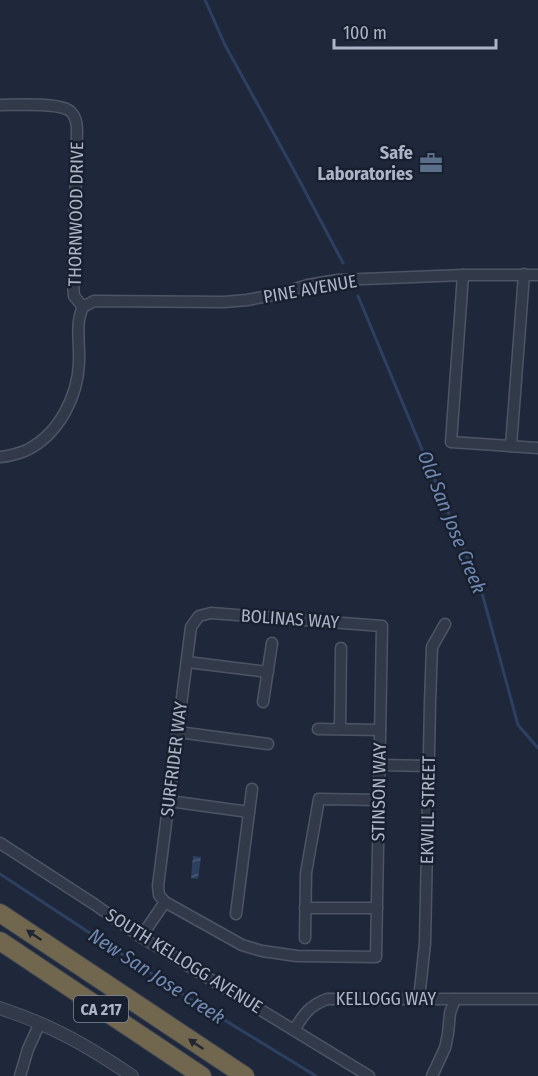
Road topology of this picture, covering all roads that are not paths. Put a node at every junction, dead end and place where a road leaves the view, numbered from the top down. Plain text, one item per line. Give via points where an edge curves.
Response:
1 (0, 105) edge
2 (524, 274) junction
3 (463, 275) junction
4 (538, 275) edge
5 (83, 307) junction
6 (511, 446) junction
7 (538, 448) edge
8 (0, 457) edge
9 (199, 616) joint
10 (445, 624) dead end
11 (382, 626) joint
12 (272, 643) dead end
13 (341, 648) dead end
14 (187, 662) junction
15 (267, 672) junction
16 (263, 702) dead end
17 (318, 729) dead end
18 (340, 729) junction
19 (380, 730) junction
20 (178, 732) junction
21 (268, 744) dead end
22 (380, 765) junction
23 (429, 766) junction
24 (252, 789) dead end
25 (379, 800) junction
26 (169, 801) junction
27 (249, 812) junction
28 (0, 843) edge
29 (165, 902) junction
30 (305, 908) junction
31 (377, 908) junction
32 (0, 913) edge
33 (236, 914) dead end
34 (141, 937) junction
35 (305, 938) dead end
36 (0, 941) edge
37 (418, 999) junction
38 (455, 999) junction
39 (538, 999) edge
40 (0, 1008) edge
41 (40, 1023) junction
42 (294, 1030) junction
43 (20, 1076) edge
44 (132, 1076) edge
45 (202, 1076) edge
46 (245, 1076) edge
47 (369, 1076) edge
48 (432, 1076) edge

1 - 5 street, THORNWOOD DRIVE via 56,106 73,113 77,130 73,284 74,296
2 - 3 street, PINE AVENUE
2 - 4 street, PINE AVENUE
2 - 6 street
3 - 5 street, PINE AVENUE via 338,280 248,300 94,300
3 - 6 street via 451,442
5 - 8 street, THORNWOOD DRIVE via 79,321 79,364 65,412 42,440 29,449
6 - 7 street
9 - 11 street, BOLINAS WAY via 211,613
9 - 14 street, SURFRIDER WAY via 192,627
10 - 23 street, EKWILL STREET via 432,647
11 - 19 street, STINSON WAY
12 - 15 street
13 - 18 street
14 - 15 street
14 - 20 street, SURFRIDER WAY
15 - 16 street
17 - 18 street
18 - 19 street
19 - 22 street, STINSON WAY
20 - 21 street
20 - 26 street, SURFRIDER WAY
22 - 23 street
22 - 25 street, STINSON WAY
23 - 37 street, EKWILL STREET via 425,943
24 - 27 street
25 - 30 street via 319,799 306,873
25 - 31 street, STINSON WAY
26 - 27 street
26 - 29 street, SURFRIDER WAY via 158,886
27 - 33 street
28 - 34 street, SOUTH KELLOGG AVENUE
29 - 31 street, STINSON WAY via 242,945 297,956 376,957
29 - 34 street
30 - 31 street
30 - 35 street
46 -> 32 highway, CA 217
34 - 42 street, SOUTH KELLOGG AVENUE
36 - 45 highway, CA 217
37 - 38 street, KELLOGG WAY
37 - 42 street, KELLOGG WAY via 327,999 314,1004
38 - 39 street, KELLOGG WAY
38 - 48 street, KELLOGG WAY via 445,1048
40 - 41 street
41 - 43 street
41 - 44 street via 88,1047
42 - 47 street, SOUTH KELLOGG AVENUE

